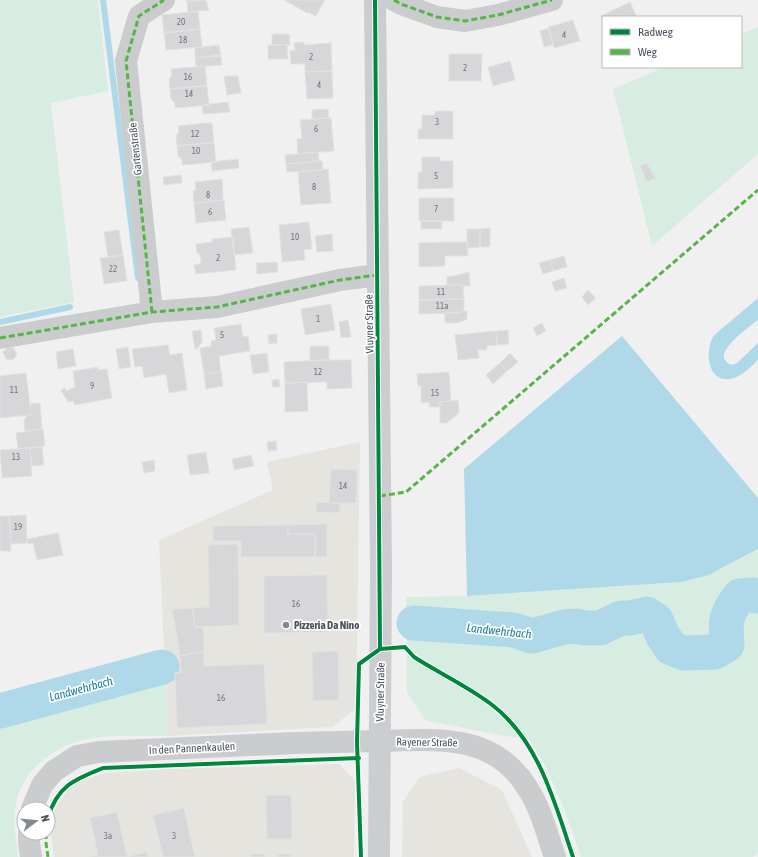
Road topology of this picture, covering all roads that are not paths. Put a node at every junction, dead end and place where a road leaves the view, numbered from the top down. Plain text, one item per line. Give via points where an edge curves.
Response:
1 (164, 0) edge
2 (375, 0) edge
3 (394, 0) edge
4 (552, 0) edge
5 (377, 275) junction
6 (152, 312) junction
7 (0, 338) edge
8 (380, 741) junction
9 (35, 801) edge
10 (29, 841) edge
11 (31, 857) edge
12 (379, 857) edge
13 (555, 857) edge

1 - 6 street, Gartenstraße via 139,16 126,61
2 - 5 main road, Vluyner Straße
3 - 4 street via 437,17 465,21
5 - 6 street via 340,280 216,307
5 - 8 main road, Vluyner Straße via 381,569
6 - 7 street
8 - 9 street, In den Pannenkaulen via 99,752 77,756 54,771 42,784
8 - 12 main road, Vluyner Straße
8 - 13 street, Rayener Straße via 449,740 474,746 498,758 510,767 528,788
10 - 11 street

